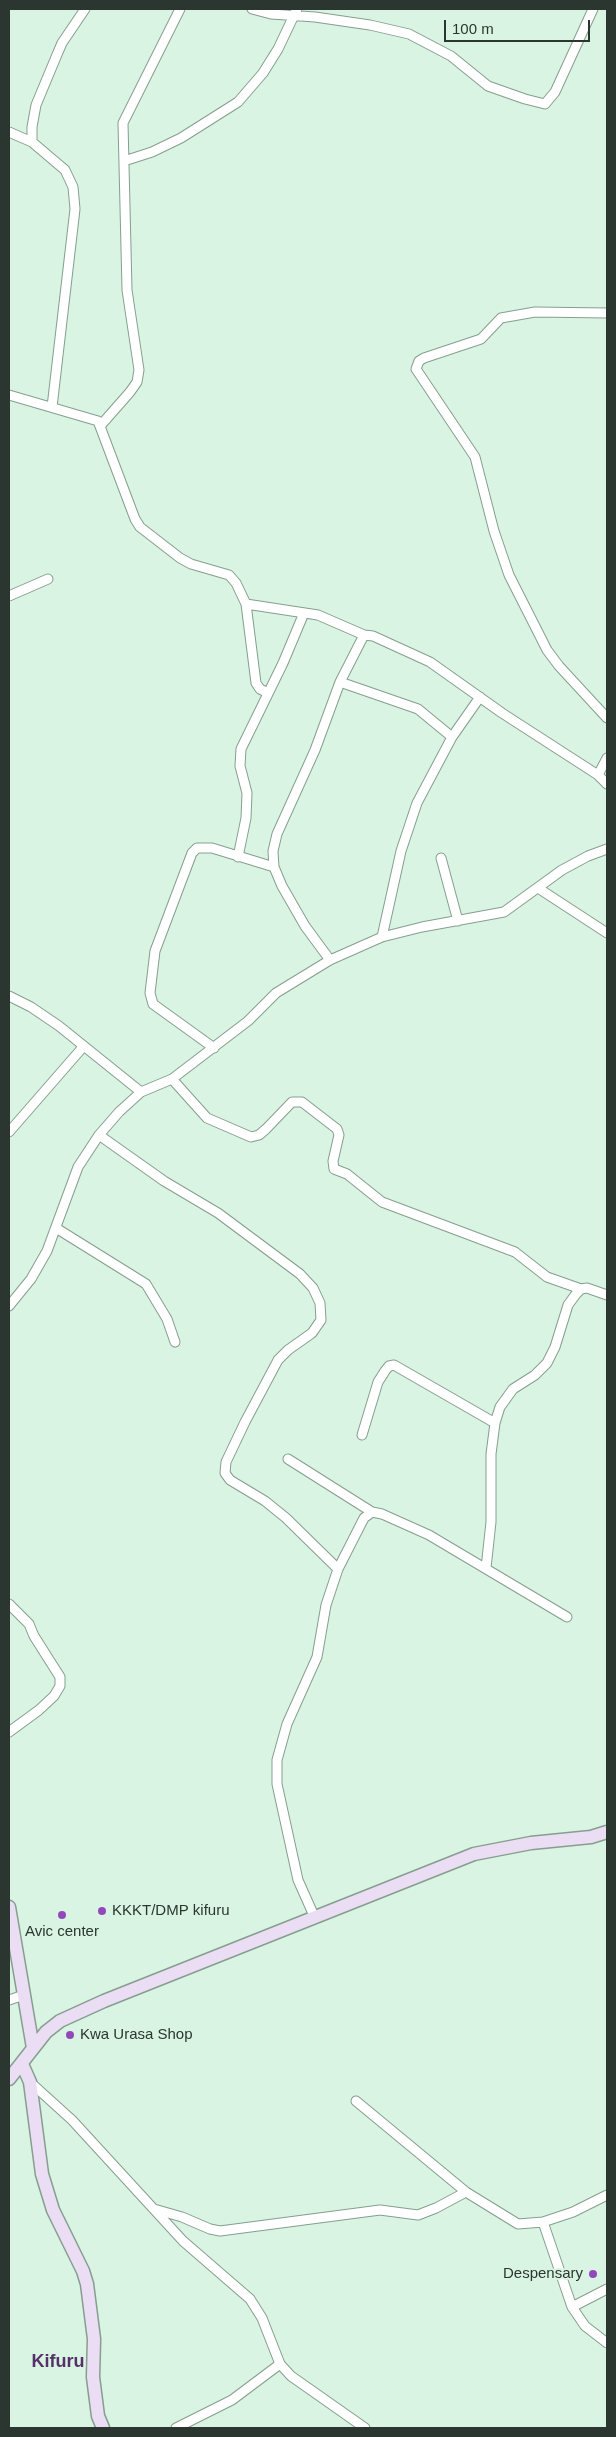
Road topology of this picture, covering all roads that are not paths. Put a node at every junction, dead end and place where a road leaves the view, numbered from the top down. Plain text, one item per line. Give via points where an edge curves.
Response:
1 (85, 9) edge
2 (180, 9) edge
3 (252, 9) edge
4 (593, 9) edge
5 (296, 12) edge
6 (9, 132) edge
7 (32, 142) junction
8 (124, 161) junction
9 (607, 313) edge
10 (9, 395) edge
11 (52, 407) junction
12 (101, 425) junction
13 (48, 579) dead end
14 (9, 596) edge
15 (246, 604) junction
16 (304, 613) junction
17 (364, 635) junction
18 (340, 682) junction
19 (268, 693) junction
20 (480, 697) junction
21 (607, 718) edge
22 (452, 738) junction
23 (607, 758) edge
24 (598, 775) junction
25 (607, 784) edge
26 (607, 849) edge
27 (238, 857) junction
28 (441, 858) dead end
29 (274, 867) junction
30 (538, 888) junction
31 (458, 921) junction
32 (607, 933) edge
33 (382, 938) junction
34 (330, 960) junction
35 (9, 996) edge
36 (83, 1047) junction
37 (214, 1048) junction
38 (172, 1079) junction
39 (141, 1092) junction
40 (9, 1132) edge
41 (99, 1135) junction
42 (56, 1228) junction
43 (581, 1289) junction
44 (607, 1295) edge
45 (9, 1306) edge
46 (175, 1342) dead end
47 (495, 1423) junction
48 (362, 1435) dead end
49 (288, 1459) dead end
50 (372, 1512) junction
51 (338, 1568) junction
52 (486, 1568) junction
53 (9, 1604) edge
54 (567, 1617) dead end
55 (9, 1732) edge
56 (607, 1832) edge
57 (9, 1907) edge
58 (315, 1918) junction
59 (24, 1995) junction
60 (9, 2000) edge
61 (33, 2048) junction
62 (22, 2064) junction
63 (9, 2079) edge
64 (30, 2082) junction
65 (356, 2101) dead end
66 (466, 2192) junction
67 (607, 2195) edge
68 (154, 2209) junction
69 (544, 2222) junction
70 (607, 2289) edge
71 (572, 2307) junction
72 (607, 2342) edge
73 (280, 2364) junction
74 (103, 2428) edge
75 (177, 2428) edge
76 (364, 2428) edge

1 - 7 street via 62,43 44,84 36,105
2 - 8 street via 123,123
3 - 5 street via 271,14
4 - 5 street via 551,100 545,104 488,86 451,56 409,34
5 - 8 street via 262,73 238,102 181,138
6 - 7 street
7 - 11 street via 65,170 73,187 75,209
8 - 12 street via 127,290 139,370 130,392
9 - 21 street via 535,312 502,318 481,339 424,358 416,369 475,457 509,575 547,650
10 - 11 street
11 - 12 street via 94,419
12 - 15 street via 140,528 190,564 229,575
13 - 14 street
15 - 16 street
15 - 19 street via 256,683
16 - 17 street via 318,615
16 - 19 street
17 - 18 street
17 - 20 street via 430,662
18 - 22 street via 418,708
18 - 29 street via 316,750 277,834
19 - 27 street via 241,749 240,766 247,793
20 - 22 street
20 - 24 street
22 - 33 street via 417,803 401,851
23 - 24 street
24 - 25 street
26 - 30 street via 562,870
27 - 29 street
27 - 37 street via 202,846 192,853 155,951 151,976 153,1004
28 - 31 street
29 - 34 street via 305,926
30 - 31 street via 504,912
30 - 32 street
31 - 33 street
33 - 34 street
34 - 37 street via 276,992 248,1021
35 - 36 street via 31,1006
36 - 39 street
36 - 40 street
37 - 38 street
38 - 39 street
38 - 43 street via 207,1118 251,1137 259,1136 292,1102 302,1102 339,1134 334,1169 347,1174 382,1202 515,1252 547,1277
39 - 41 street
41 - 42 street via 78,1168
41 - 51 street via 164,1181 218,1213 314,1288 320,1303 321,1320 312,1333 278,1360 226,1462 225,1473 230,1480 286,1518
42 - 45 street via 31,1279
42 - 46 street via 146,1284 167,1319
43 - 44 street
43 - 47 street via 568,1305 547,1363 506,1396
47 - 48 street via 394,1365 384,1371 378,1382
47 - 52 street
49 - 50 street
50 - 51 street via 364,1518
50 - 52 street via 429,1536
51 - 58 street via 326,1605 317,1657 287,1724 276,1774 298,1880
52 - 54 street
53 - 55 street via 29,1624 60,1677 60,1686 54,1696
56 - 58 street via 474,1854
57 - 59 street
58 - 61 street via 104,2000 60,2021
59 - 60 street
59 - 61 street
61 - 62 street
62 - 63 street
62 - 64 street
64 - 68 street via 72,2120
64 - 74 street via 42,2174 53,2210 87,2284 93,2331 93,2377 98,2416
65 - 66 street
66 - 68 street via 418,2215 380,2210 220,2231
66 - 69 street via 518,2224
67 - 69 street
68 - 73 street via 184,2241 250,2299 262,2318
69 - 71 street
70 - 71 street
71 - 72 street via 585,2326
73 - 75 street via 232,2400
73 - 76 street via 291,2376

